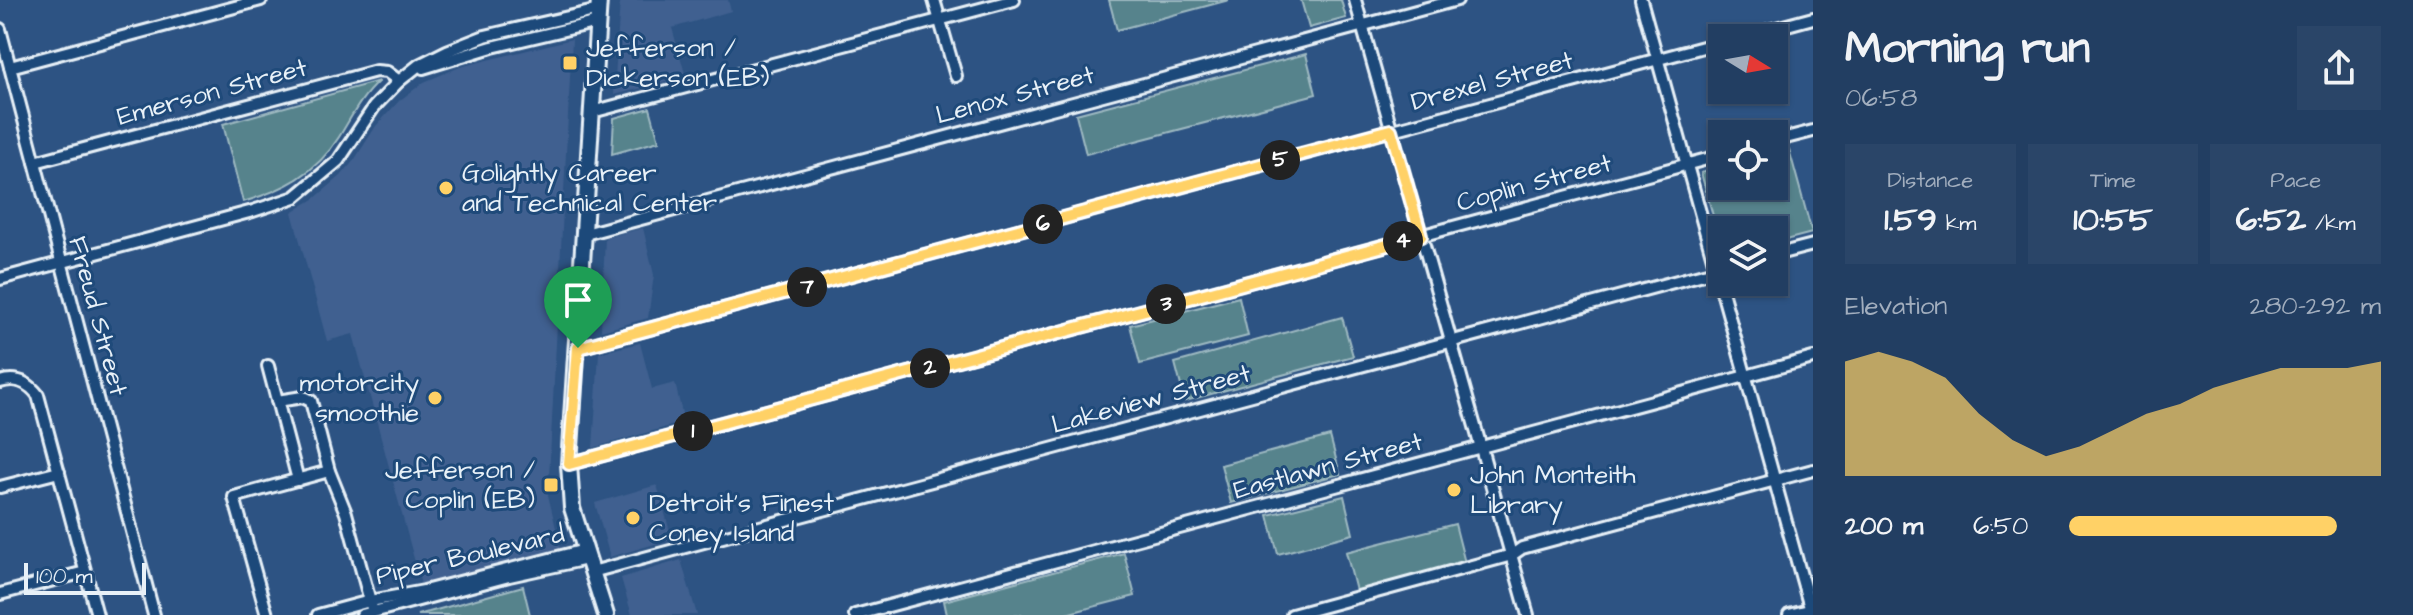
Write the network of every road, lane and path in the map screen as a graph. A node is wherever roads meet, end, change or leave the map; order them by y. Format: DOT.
graph roads {
  1 [pos="261,0"];
  2 [pos="934,0"];
  3 [pos="1014,0"];
  4 [pos="1355,0"];
  5 [pos="1457,0"];
  6 [pos="1641,0"];
  7 [pos="599,11"];
  8 [pos="1813,18"];
  9 [pos="940,19"];
  10 [pos="1362,25"];
  11 [pos="1788,25"];
  12 [pos="0,29"];
  13 [pos="1708,46"];
  14 [pos="1657,60"];
  15 [pos="10,67"];
  16 [pos="956,76"];
  17 [pos="399,81"];
  18 [pos="592,112"];
  19 [pos="1391,130"];
  20 [pos="1813,131"];
  21 [pos="1788,137"];
  22 [pos="1708,159"];
  23 [pos="35,162"];
  24 [pos="1686,165"];
  25 [pos="585,234"];
  26 [pos="1708,235"];
  27 [pos="1421,236"];
  28 [pos="1813,245"];
  29 [pos="1788,251"];
  30 [pos="60,264"];
  31 [pos="1708,273"];
  32 [pos="0,279"];
  33 [pos="1725,296"];
  34 [pos="1451,341"];
  35 [pos="578,348"];
  36 [pos="1813,358"];
  37 [pos="268,366"];
  38 [pos="1745,376"];
  39 [pos="0,382"];
  40 [pos="277,401"];
  41 [pos="1481,447"];
  42 [pos="569,464"];
  43 [pos="1813,470"];
  44 [pos="329,471"];
  45 [pos="59,472"];
  46 [pos="298,480"];
  47 [pos="1774,481"];
  48 [pos="0,487"];
  49 [pos="1512,555"];
  50 [pos="588,560"];
  51 [pos="85,572"];
  52 [pos="0,594"];
  53 [pos="368,609"];
  54 [pos="1812,611"];
  55 [pos="97,615"];
  56 [pos="154,615"];
  57 [pos="267,615"];
  58 [pos="318,615"];
  59 [pos="606,615"];
  60 [pos="855,615"];
  61 [pos="1292,615"];
  62 [pos="1528,615"];
  63 [pos="1789,615"];
  1 -- 15 [label="street"];
  2 -- 9 [label="street"];
  3 -- 9 [label="street"];
  4 -- 10 [label="street"];
  5 -- 10 [label="street, Lenox Street"];
  6 -- 14 [label="street"];
  7 -- 17 [label="street"];
  7 -- 18 [label="main road"];
  8 -- 11 [label="street"];
  9 -- 16 [label="street"];
  9 -- 18 [label="street"];
  10 -- 19 [label="street"];
  10 -- 25 [label="street, Lenox Street"];
  12 -- 15 [label="street, Freud Street"];
  13 -- 14 [label="street, Drexel Street"];
  14 -- 19 [label="street, Drexel Street"];
  14 -- 24 [label="street"];
  15 -- 23 [label="street, Freud Street"];
  17 -- 23 [label="street, Emerson Street"];
  17 -- 30 [label="street"];
  18 -- 25 [label="main road"];
  19 -- 27 [label="street"];
  19 -- 35 [label="street, Drexel Street"];
  20 -- 21 [label="street"];
  22 -- 24 [label="street, Coplin Street"];
  23 -- 30 [label="street, Freud Street"];
  24 -- 26 [label="street"];
  24 -- 27 [label="street, Coplin Street"];
  25 -- 35 [label="main road"];
  27 -- 34 [label="street"];
  27 -- 42 [label="street, Coplin Street"];
  28 -- 29 [label="street"];
  30 -- 32 [label="street"];
  30 -- 56 [label="street, Freud Street"];
  31 -- 34 [label="street, Lakeview Street"];
  33 -- 38 [label="street"];
  34 -- 41 [label="street"];
  34 -- 50 [label="street, Lakeview Street"];
  35 -- 42 [label="main road"];
  36 -- 38 [label="street, Eastlawn Street"];
  37 -- 40 [label="street"];
  38 -- 41 [label="street, Eastlawn Street"];
  38 -- 47 [label="street"];
  39 -- 45 [label="street"];
  40 -- 44 [label="street"];
  40 -- 46 [label="street"];
  41 -- 49 [label="street"];
  41 -- 60 [label="street, Eastlawn Street"];
  42 -- 50 [label="main road"];
  43 -- 47 [label="street"];
  44 -- 46 [label="street"];
  44 -- 53 [label="street"];
  45 -- 48 [label="street"];
  45 -- 51 [label="street"];
  46 -- 57 [label="street"];
  47 -- 49 [label="street"];
  47 -- 54 [label="street"];
  49 -- 61 [label="street"];
  49 -- 62 [label="street"];
  50 -- 53 [label="street, Piper Boulevard"];
  50 -- 59 [label="main road"];
  51 -- 52 [label="street"];
  51 -- 55 [label="street"];
  53 -- 58 [label="street, Piper Boulevard"];
  54 -- 63 [label="street"];
}
